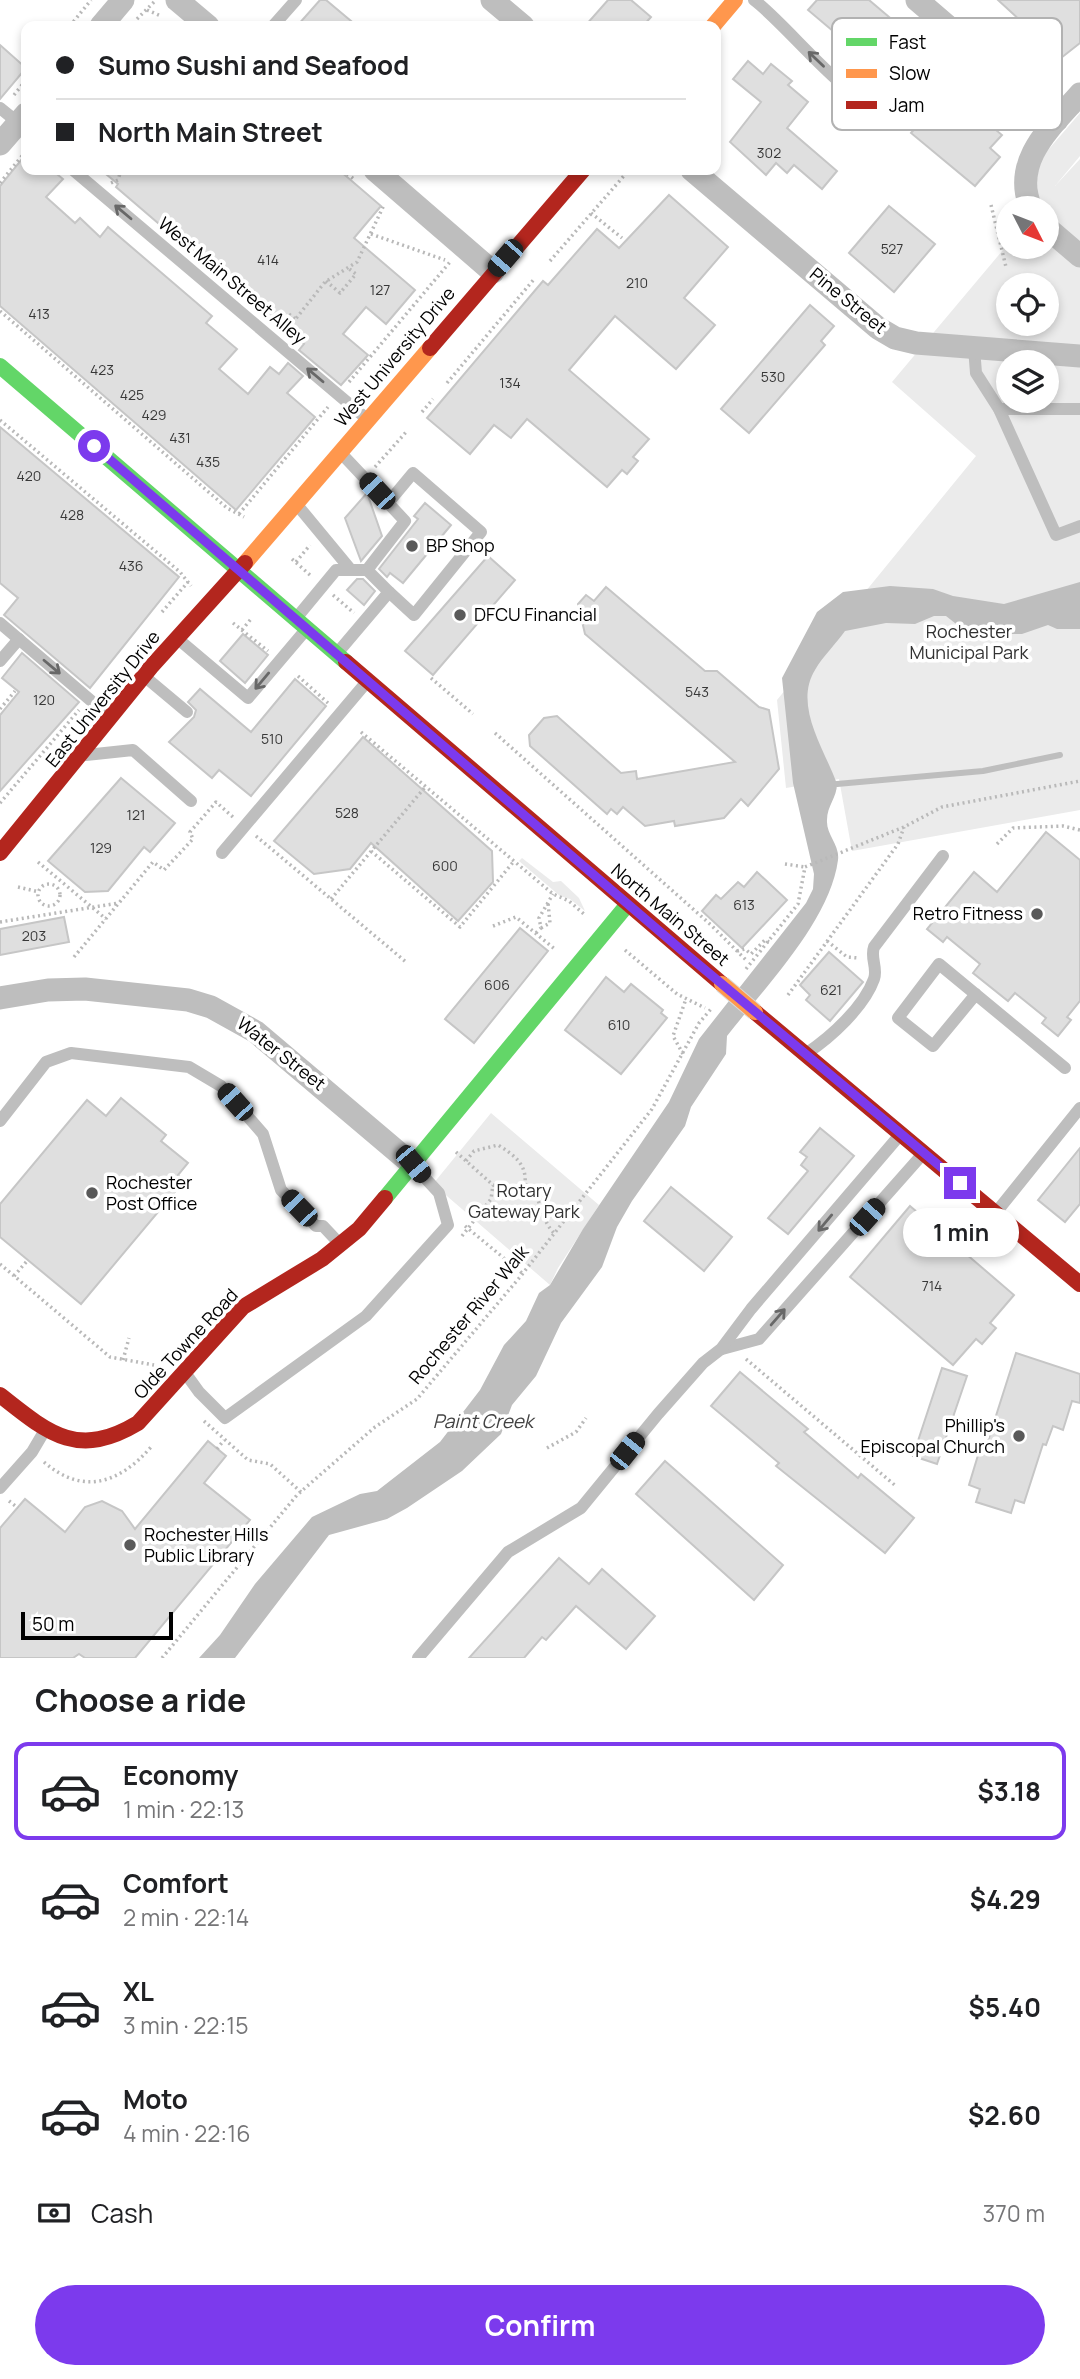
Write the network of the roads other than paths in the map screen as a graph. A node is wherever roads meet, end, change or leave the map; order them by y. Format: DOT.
graph roads {
  1 [pos="123,0"];
  2 [pos="177,0"];
  3 [pos="296,0"];
  4 [pos="492,0"];
  5 [pos="735,0"];
  6 [pos="754,0"];
  7 [pos="917,0"];
  8 [pos="938,18"];
  9 [pos="105,21"];
  10 [pos="202,21"];
  11 [pos="277,21"];
  12 [pos="517,21"];
  13 [pos="717,21"];
  14 [pos="832,73"];
  15 [pos="1080,94"];
  16 [pos="1062,114"];
  17 [pos="16,115"];
  18 [pos="1050,130"];
  19 [pos="0,144"];
  20 [pos="79,175"];
  21 [pos="381,175"];
  22 [pos="579,175"];
  23 [pos="698,175"];
  24 [pos="1028,196"];
  25 [pos="1059,238"];
  26 [pos="1080,256"];
  27 [pos="493,272"];
  28 [pos="974,348"];
  29 [pos="1080,356"];
  30 [pos="0,366"];
  31 [pos="996,405"];
  32 [pos="1059,409"];
  33 [pos="1080,409"];
  34 [pos="1000,413"];
  35 [pos="367,420"];
  36 [pos="340,452"];
  37 [pos="296,503"];
  38 [pos="388,503"];
  39 [pos="1080,526"];
  40 [pos="351,570"];
  41 [pos="367,570"];
  42 [pos="239,571"];
  43 [pos="389,592"];
  44 [pos="0,623"];
  45 [pos="301,624"];
  46 [pos="19,639"];
  47 [pos="177,639"];
  48 [pos="336,654"];
  49 [pos="0,661"];
  50 [pos="144,676"];
  51 [pos="368,682"];
  52 [pos="187,712"];
  53 [pos="112,719"];
  54 [pos="82,755"];
  55 [pos="191,801"];
  56 [pos="1,849"];
  57 [pos="222,853"];
  58 [pos="943,856"];
  59 [pos="628,904"];
  60 [pos="976,994"];
  61 [pos="0,998"];
  62 [pos="807,1053"];
  63 [pos="1065,1068"];
  64 [pos="1080,1108"];
  65 [pos="0,1121"];
  66 [pos="901,1133"];
  67 [pos="925,1153"];
  68 [pos="413,1164"];
  69 [pos="996,1213"];
  70 [pos="341,1245"];
  71 [pos="1080,1284"];
  72 [pos="721,1349"];
  73 [pos="184,1372"];
  74 [pos="0,1395"];
  75 [pos="45,1430"];
  76 [pos="0,1488"];
  77 [pos="418,1658"];
  1 -- 9 [label="street"];
  2 -- 10 [label="street"];
  3 -- 11 [label="lane"];
  4 -- 12 [label="street"];
  5 -- 13 [label="main road"];
  14 -- 6 [label="lane, one-way"];
  7 -- 8 [label="street"];
  15 -- 16 [label="street"];
  17 -- 19 [label="street"];
  18 -- 24 [label="street"];
  35 -- 20 [label="lane, West Main Street Alley, one-way"];
  21 -- 27 [label="street"];
  22 -- 27 [label="main road, West University Drive"];
  23 -- 28 [label="street, Pine Street"];
  25 -- 26 [label="street"];
  27 -- 35 [label="main road, West University Drive"];
  28 -- 29 [label="street, Pine Street"];
  28 -- 31 [label="lane"];
  30 -- 42 [label="main road, North Main Street"];
  32 -- 33 [label="lane"];
  34 -- 39 [label="lane"];
  35 -- 36 [label="main road, West University Drive"];
  36 -- 37 [label="main road, West University Drive"];
  36 -- 38 [label="lane"];
  37 -- 40 [label="lane"];
  37 -- 42 [label="main road, West University Drive"];
  38 -- 41 [label="lane"];
  38 -- 43 [label="lane"];
  40 -- 41 [label="lane"];
  40 -- 45 [label="lane"];
  41 -- 43 [label="lane"];
  42 -- 45 [label="main road, North Main Street"];
  42 -- 47 [label="main road, East University Drive"];
  43 -- 48 [label="lane"];
  44 -- 46 [label="lane"];
  45 -- 47 [label="lane, one-way"];
  45 -- 48 [label="main road, North Main Street"];
  46 -- 49 [label="lane"];
  46 -- 53 [label="lane, one-way"];
  47 -- 50 [label="main road, East University Drive"];
  48 -- 51 [label="main road, North Main Street"];
  50 -- 52 [label="lane"];
  50 -- 53 [label="main road, East University Drive"];
  51 -- 57 [label="lane"];
  51 -- 59 [label="main road, North Main Street"];
  53 -- 54 [label="main road, East University Drive"];
  54 -- 55 [label="lane"];
  54 -- 56 [label="main road, East University Drive"];
  58 -- 62 [label="lane"];
  59 -- 62 [label="main road, North Main Street, bridge"];
  59 -- 68 [label="main road, Olde Towne Road"];
  60 -- 60 [label="lane"];
  60 -- 63 [label="lane"];
  61 -- 68 [label="street, Water Street"];
  62 -- 66 [label="main road, North Main Street"];
  64 -- 69 [label="lane"];
  65 -- 70 [label="lane"];
  66 -- 67 [label="main road, North Main Street"];
  66 -- 72 [label="lane, one-way"];
  67 -- 69 [label="main road, North Main Street"];
  72 -- 67 [label="lane, one-way"];
  68 -- 70 [label="main road, Olde Towne Road"];
  68 -- 73 [label="lane"];
  69 -- 71 [label="main road, North Main Street"];
  70 -- 73 [label="main road, Olde Towne Road"];
  72 -- 77 [label="lane"];
  73 -- 75 [label="main road, Olde Towne Road"];
  74 -- 75 [label="main road, Olde Towne Road"];
  75 -- 76 [label="lane"];
}
